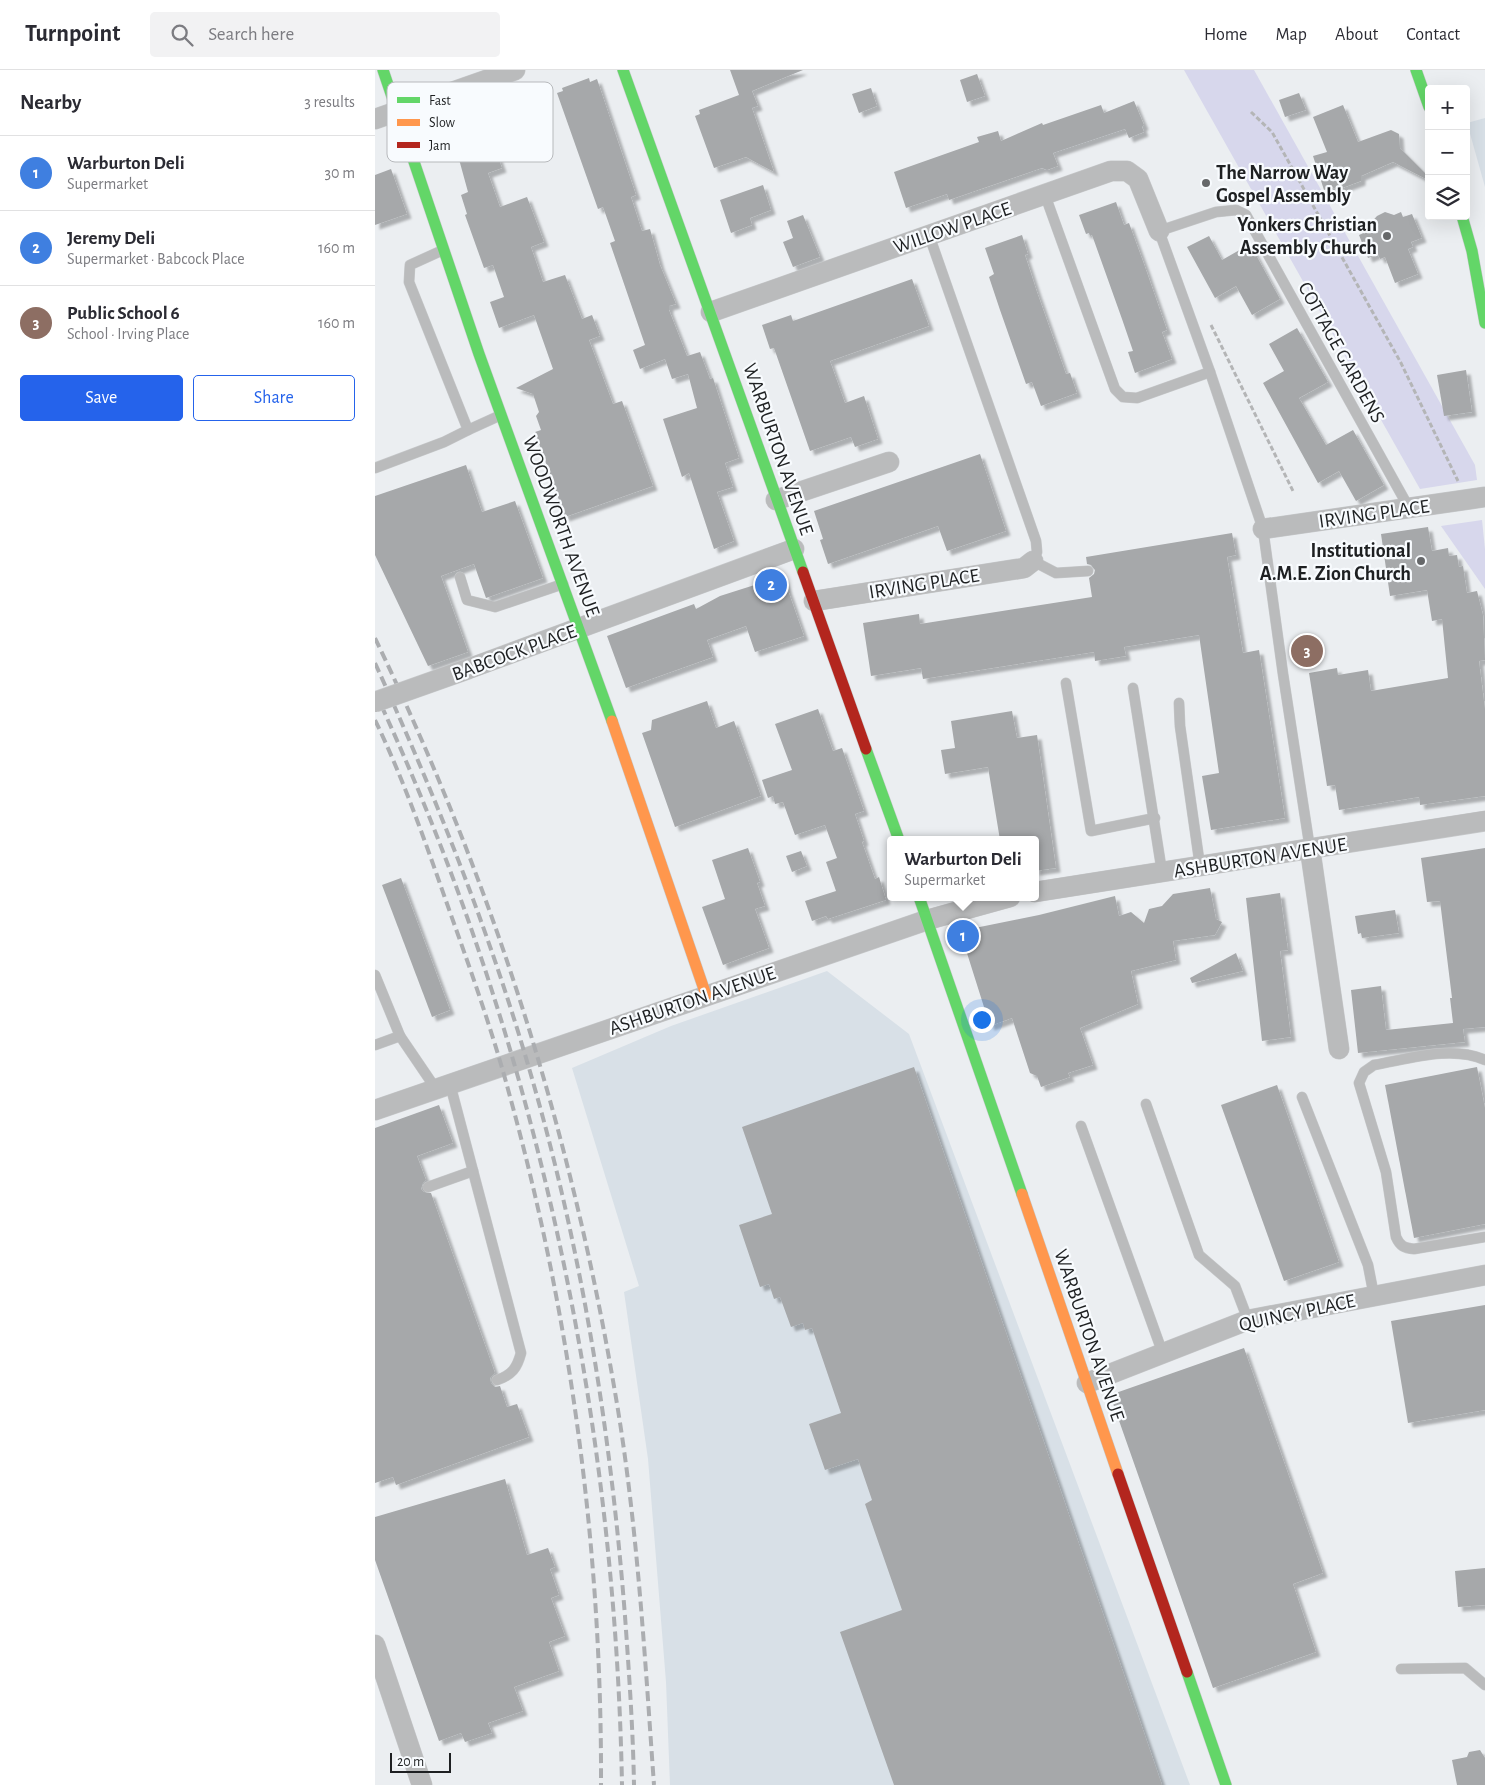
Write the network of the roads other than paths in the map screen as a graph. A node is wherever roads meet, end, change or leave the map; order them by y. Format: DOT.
graph roads {
  1 [pos="383,70"];
  2 [pos="515,70"];
  3 [pos="623,70"];
  4 [pos="1416,70"];
  5 [pos="387,82"];
  6 [pos="480,82"];
  7 [pos="1425,96"];
  8 [pos="387,115"];
  9 [pos="375,119"];
  10 [pos="414,162"];
  11 [pos="1045,194"];
  12 [pos="1463,220"];
  13 [pos="1159,232"];
  14 [pos="929,235"];
  15 [pos="444,249"];
  16 [pos="711,312"];
  17 [pos="1485,323"];
  18 [pos="1210,372"];
  19 [pos="502,415"];
  20 [pos="468,430"];
  21 [pos="889,462"];
  22 [pos="375,468"];
  23 [pos="1476,498"];
  24 [pos="776,500"];
  25 [pos="1409,508"];
  26 [pos="1263,529"];
  27 [pos="794,549"];
  28 [pos="1033,561"];
  29 [pos="1088,571"];
  30 [pos="460,577"];
  31 [pos="563,584"];
  32 [pos="814,601"];
  33 [pos="580,628"];
  34 [pos="1066,683"];
  35 [pos="1133,688"];
  36 [pos="375,702"];
  37 [pos="1179,703"];
  38 [pos="1155,818"];
  39 [pos="1485,821"];
  40 [pos="898,836"];
  41 [pos="1310,849"];
  42 [pos="1200,866"];
  43 [pos="1163,872"];
  44 [pos="1039,891"];
  45 [pos="920,901"];
  46 [pos="996,901"];
  47 [pos="927,920"];
  48 [pos="375,975"];
  49 [pos="706,995"];
  50 [pos="400,1036"];
  51 [pos="375,1045"];
  52 [pos="1339,1049"];
  53 [pos="1485,1060"];
  54 [pos="443,1086"];
  55 [pos="1303,1097"];
  56 [pos="1146,1104"];
  57 [pos="375,1110"];
  58 [pos="1081,1126"];
  59 [pos="473,1171"];
  60 [pos="428,1186"];
  61 [pos="1485,1237"];
  62 [pos="1485,1275"];
  63 [pos="1374,1296"];
  64 [pos="1248,1320"];
  65 [pos="1163,1354"];
  66 [pos="497,1380"];
  67 [pos="1087,1383"];
  68 [pos="375,1645"];
  69 [pos="1401,1669"];
  70 [pos="1485,1685"];
  71 [pos="422,1785"];
  72 [pos="1226,1785"];
  1 -- 5 [label="street, WOODWORTH AVENUE"];
  2 -- 6 [label="street"];
  3 -- 16 [label="street, WARBURTON AVENUE"];
  4 -- 7 [label="street"];
  8 -- 9 [label="street"];
  10 -- 15 [label="street, WOODWORTH AVENUE"];
  11 -- 13 [label="street, WILLOW PLACE"];
  11 -- 14 [label="street, WILLOW PLACE"];
  11 -- 18 [label="lane"];
  12 -- 17 [label="street"];
  13 -- 18 [label="lane"];
  13 -- 25 [label="lane, COTTAGE GARDENS"];
  14 -- 16 [label="street, WILLOW PLACE"];
  14 -- 28 [label="lane"];
  15 -- 19 [label="street, WOODWORTH AVENUE"];
  15 -- 20 [label="lane"];
  16 -- 24 [label="street, WARBURTON AVENUE"];
  18 -- 26 [label="lane"];
  19 -- 20 [label="lane"];
  19 -- 31 [label="street, WOODWORTH AVENUE"];
  20 -- 22 [label="lane"];
  21 -- 24 [label="street"];
  23 -- 25 [label="street, IRVING PLACE"];
  24 -- 27 [label="street, WARBURTON AVENUE"];
  25 -- 26 [label="street, IRVING PLACE"];
  26 -- 41 [label="lane"];
  27 -- 32 [label="street, WARBURTON AVENUE"];
  27 -- 33 [label="street, BABCOCK PLACE"];
  28 -- 29 [label="lane"];
  28 -- 32 [label="street, IRVING PLACE"];
  30 -- 31 [label="lane"];
  31 -- 33 [label="street, WOODWORTH AVENUE"];
  32 -- 40 [label="street, WARBURTON AVENUE"];
  33 -- 36 [label="street, BABCOCK PLACE, bridge"];
  33 -- 49 [label="street, WOODWORTH AVENUE"];
  34 -- 38 [label="lane"];
  35 -- 38 [label="lane"];
  37 -- 42 [label="lane"];
  38 -- 43 [label="lane"];
  39 -- 41 [label="street, ASHBURTON AVENUE"];
  41 -- 42 [label="street, ASHBURTON AVENUE"];
  41 -- 52 [label="street"];
  42 -- 43 [label="street, ASHBURTON AVENUE"];
  43 -- 44 [label="street, ASHBURTON AVENUE"];
  45 -- 47 [label="street, WARBURTON AVENUE"];
  46 -- 47 [label="street, ASHBURTON AVENUE"];
  47 -- 49 [label="street, ASHBURTON AVENUE"];
  47 -- 67 [label="street, WARBURTON AVENUE"];
  48 -- 50 [label="lane"];
  49 -- 54 [label="street, ASHBURTON AVENUE"];
  50 -- 51 [label="lane"];
  50 -- 54 [label="lane"];
  53 -- 61 [label="lane"];
  54 -- 57 [label="street, ASHBURTON AVENUE"];
  54 -- 59 [label="lane"];
  55 -- 63 [label="lane"];
  56 -- 64 [label="lane"];
  58 -- 65 [label="lane"];
  59 -- 60 [label="lane"];
  59 -- 66 [label="lane"];
  62 -- 63 [label="street, QUINCY PLACE"];
  63 -- 64 [label="street, QUINCY PLACE"];
  64 -- 65 [label="street, QUINCY PLACE"];
  65 -- 67 [label="street, QUINCY PLACE"];
  67 -- 72 [label="street, WARBURTON AVENUE"];
  68 -- 71 [label="street"];
  69 -- 70 [label="lane"];
}
